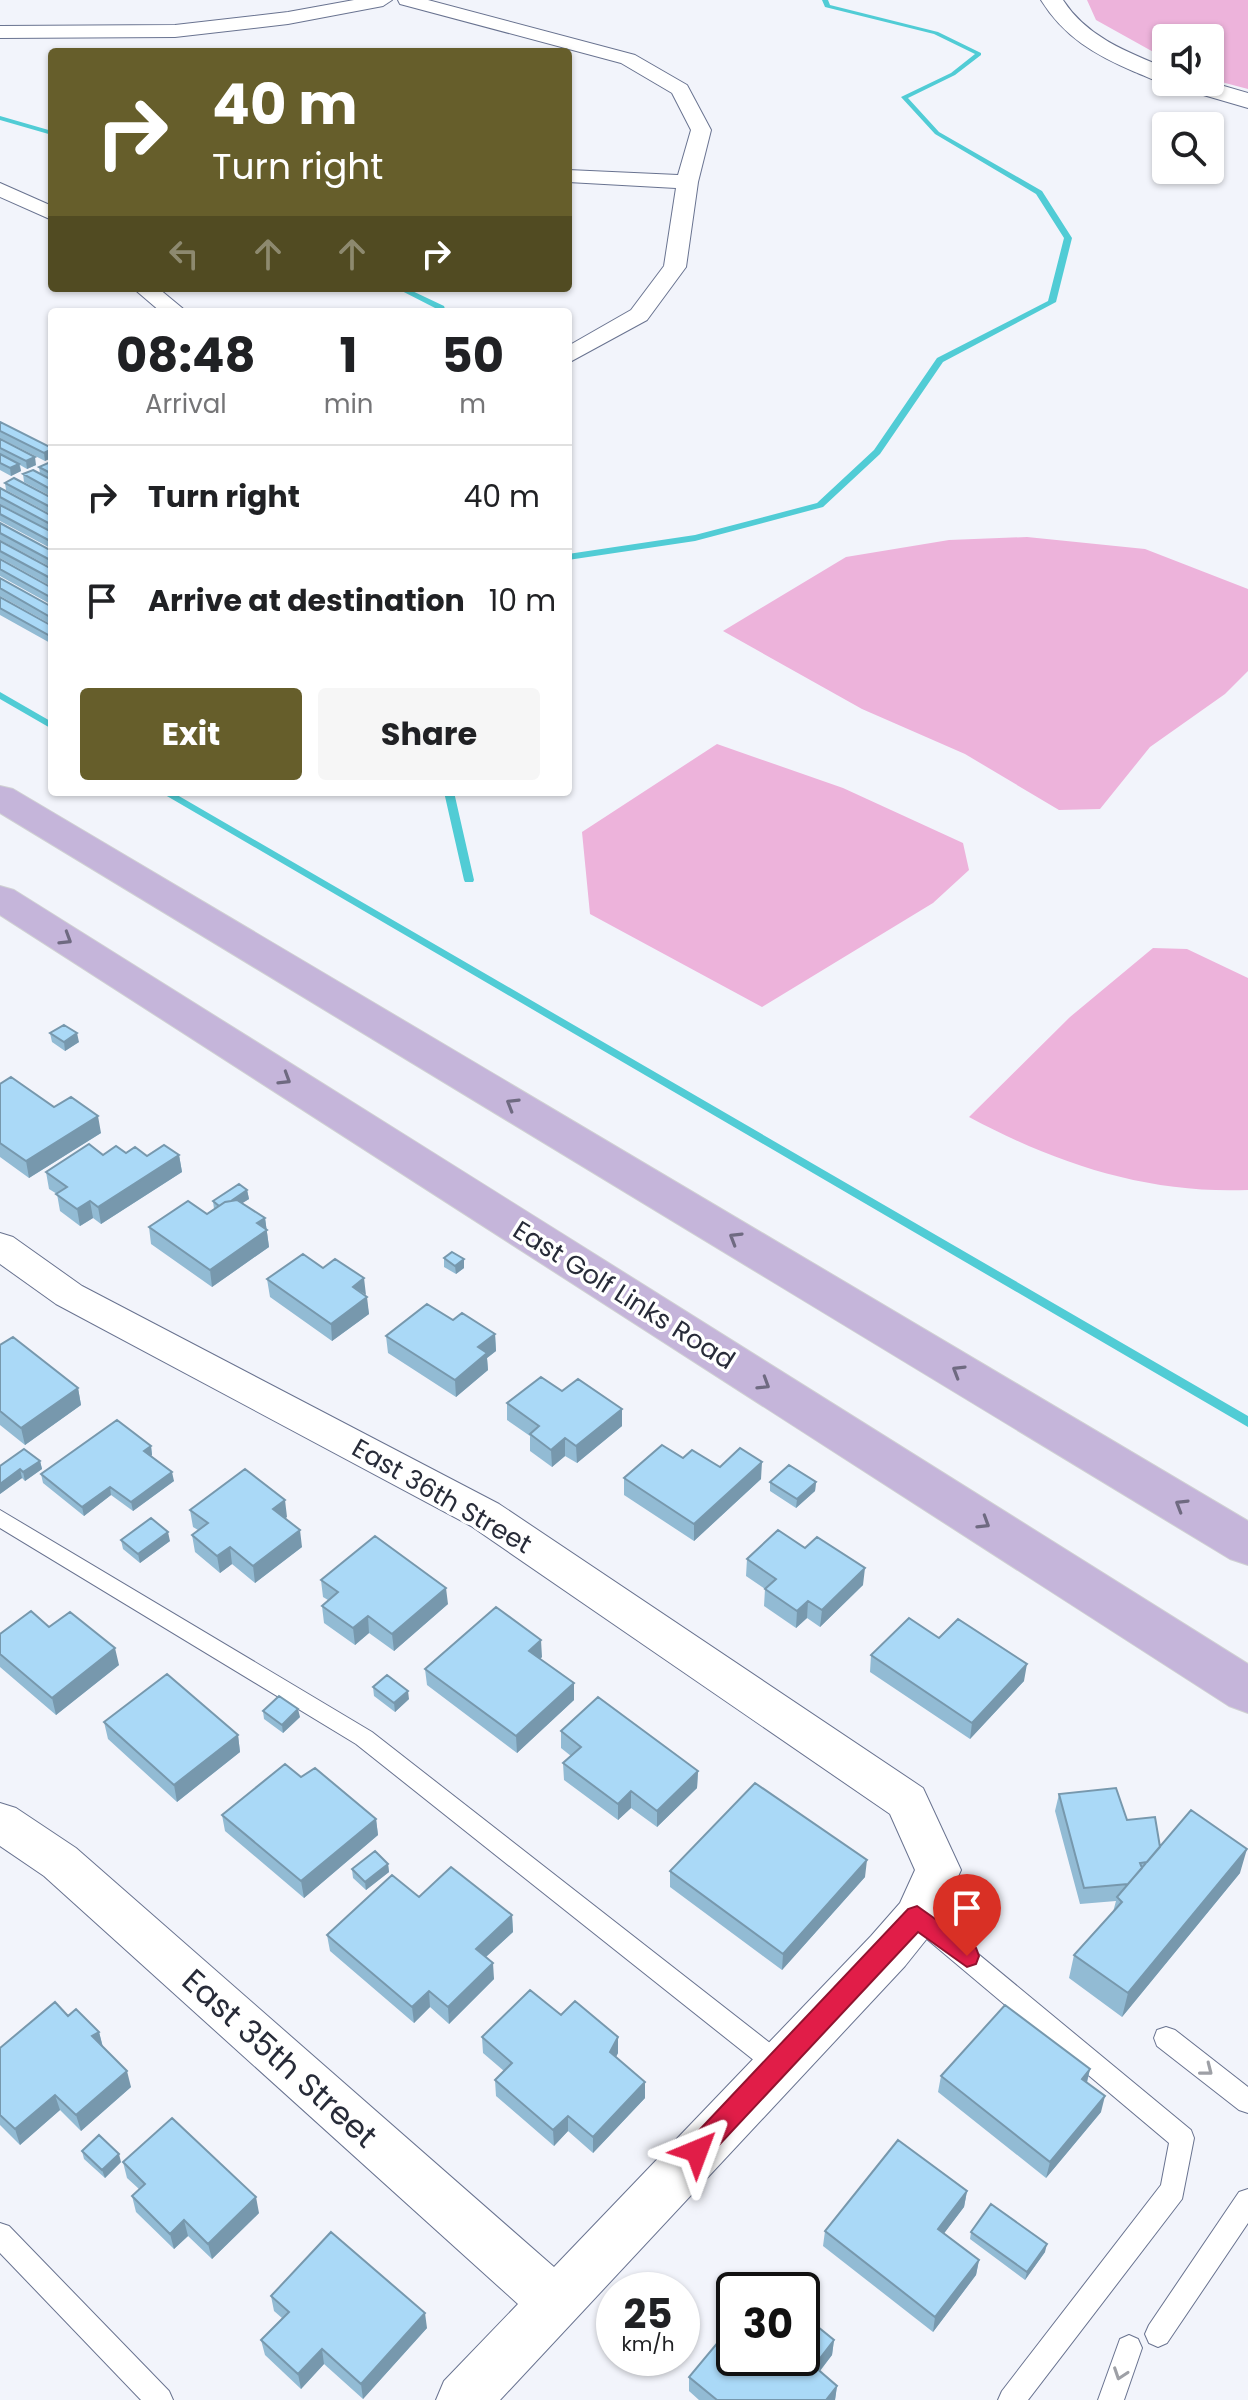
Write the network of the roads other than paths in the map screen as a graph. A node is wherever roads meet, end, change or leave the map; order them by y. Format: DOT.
graph roads {
  1 [pos="272,0"];
  2 [pos="383,0"];
  3 [pos="407,0"];
  4 [pos="1052,0"];
  5 [pos="288,18"];
  6 [pos="0,32"];
  7 [pos="1152,70"];
  8 [pos="1224,94"];
  9 [pos="1248,101"];
  10 [pos="572,176"];
  11 [pos="687,182"];
  12 [pos="0,189"];
  13 [pos="48,212"];
  14 [pos="149,292"];
  15 [pos="170,308"];
  16 [pos="572,354"];
  17 [pos="0,797"];
  18 [pos="0,898"];
  19 [pos="0,1246"];
  20 [pos="0,1518"];
  21 [pos="1248,1545"];
  22 [pos="1248,1691"];
  23 [pos="0,1822"];
  24 [pos="917,1917"];
  25 [pos="1166,2038"];
  26 [pos="779,2065"];
  27 [pos="1248,2102"];
  28 [pos="1248,2201"];
  29 [pos="0,2235"];
  30 [pos="554,2301"];
  31 [pos="1158,2334"];
  32 [pos="1129,2348"];
  33 [pos="160,2400"];
  34 [pos="463,2400"];
  35 [pos="1011,2400"];
  36 [pos="1111,2400"];
  1 -- 5 [label="street"];
  2 -- 5 [label="street"];
  3 -- 11 [label="street"];
  4 -- 7 [label="street"];
  5 -- 6 [label="street"];
  8 -- 9 [label="street"];
  10 -- 11 [label="street"];
  11 -- 16 [label="street"];
  12 -- 13 [label="street"];
  14 -- 15 [label="street"];
  21 -- 17 [label="main road, one-way"];
  18 -- 22 [label="main road, East Golf Links Road, one-way"];
  19 -- 24 [label="street, East 36th Street"];
  20 -- 26 [label="lane"];
  23 -- 30 [label="street, East 35th Street"];
  24 -- 26 [label="street"];
  24 -- 35 [label="lane"];
  25 -- 27 [label="lane, one-way"];
  26 -- 30 [label="street"];
  28 -- 31 [label="lane"];
  29 -- 33 [label="lane"];
  30 -- 34 [label="street"];
  32 -- 36 [label="lane, one-way"];
}
